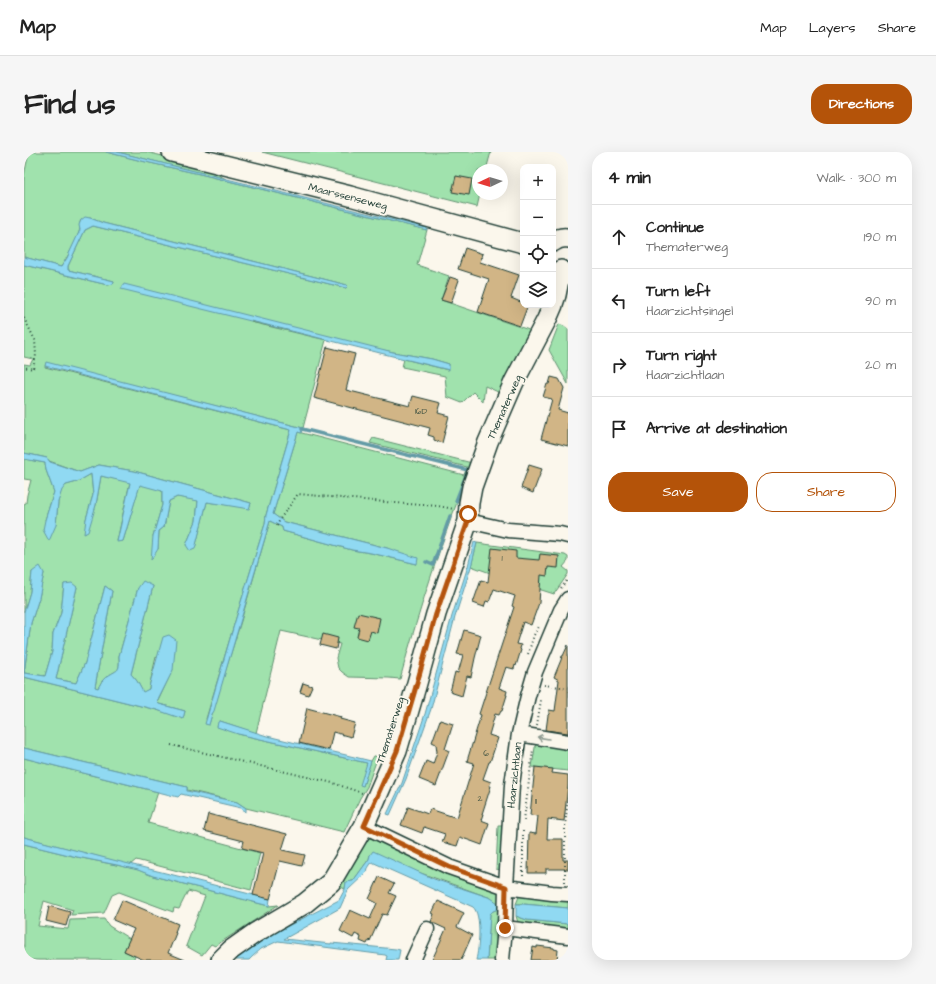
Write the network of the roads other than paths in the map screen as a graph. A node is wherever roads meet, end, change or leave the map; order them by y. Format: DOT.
graph roads {
  1 [pos="172,152"];
  2 [pos="568,238"];
  3 [pos="556,240"];
  4 [pos="520,242"];
  5 [pos="561,269"];
  6 [pos="556,294"];
  7 [pos="551,308"];
  8 [pos="468,517"];
  9 [pos="568,536"];
  10 [pos="568,599"];
  11 [pos="519,734"];
  12 [pos="568,742"];
  13 [pos="364,826"];
  14 [pos="506,887"];
  15 [pos="566,894"];
  16 [pos="505,928"];
  17 [pos="427,929"];
  18 [pos="568,936"];
  19 [pos="221,960"];
  20 [pos="414,960"];
  21 [pos="502,960"];
  1 -- 4 [label="street, Maarssenseweg"];
  2 -- 3 [label="street"];
  5 -- 6 [label="street, Thematerweg"];
  7 -- 8 [label="street, Thematerweg"];
  8 -- 9 [label="street"];
  8 -- 13 [label="street, Thematerweg"];
  10 -- 11 [label="street, Haarzichtlaan"];
  12 -- 11 [label="street, one-way"];
  11 -- 14 [label="street, Haarzichtlaan"];
  13 -- 14 [label="street"];
  13 -- 19 [label="street, Thematerweg"];
  14 -- 15 [label="street"];
  14 -- 16 [label="street, Haarzichtlaan"];
  16 -- 18 [label="street"];
  16 -- 21 [label="street, Haarzichtlaan"];
  17 -- 20 [label="street"];
}
